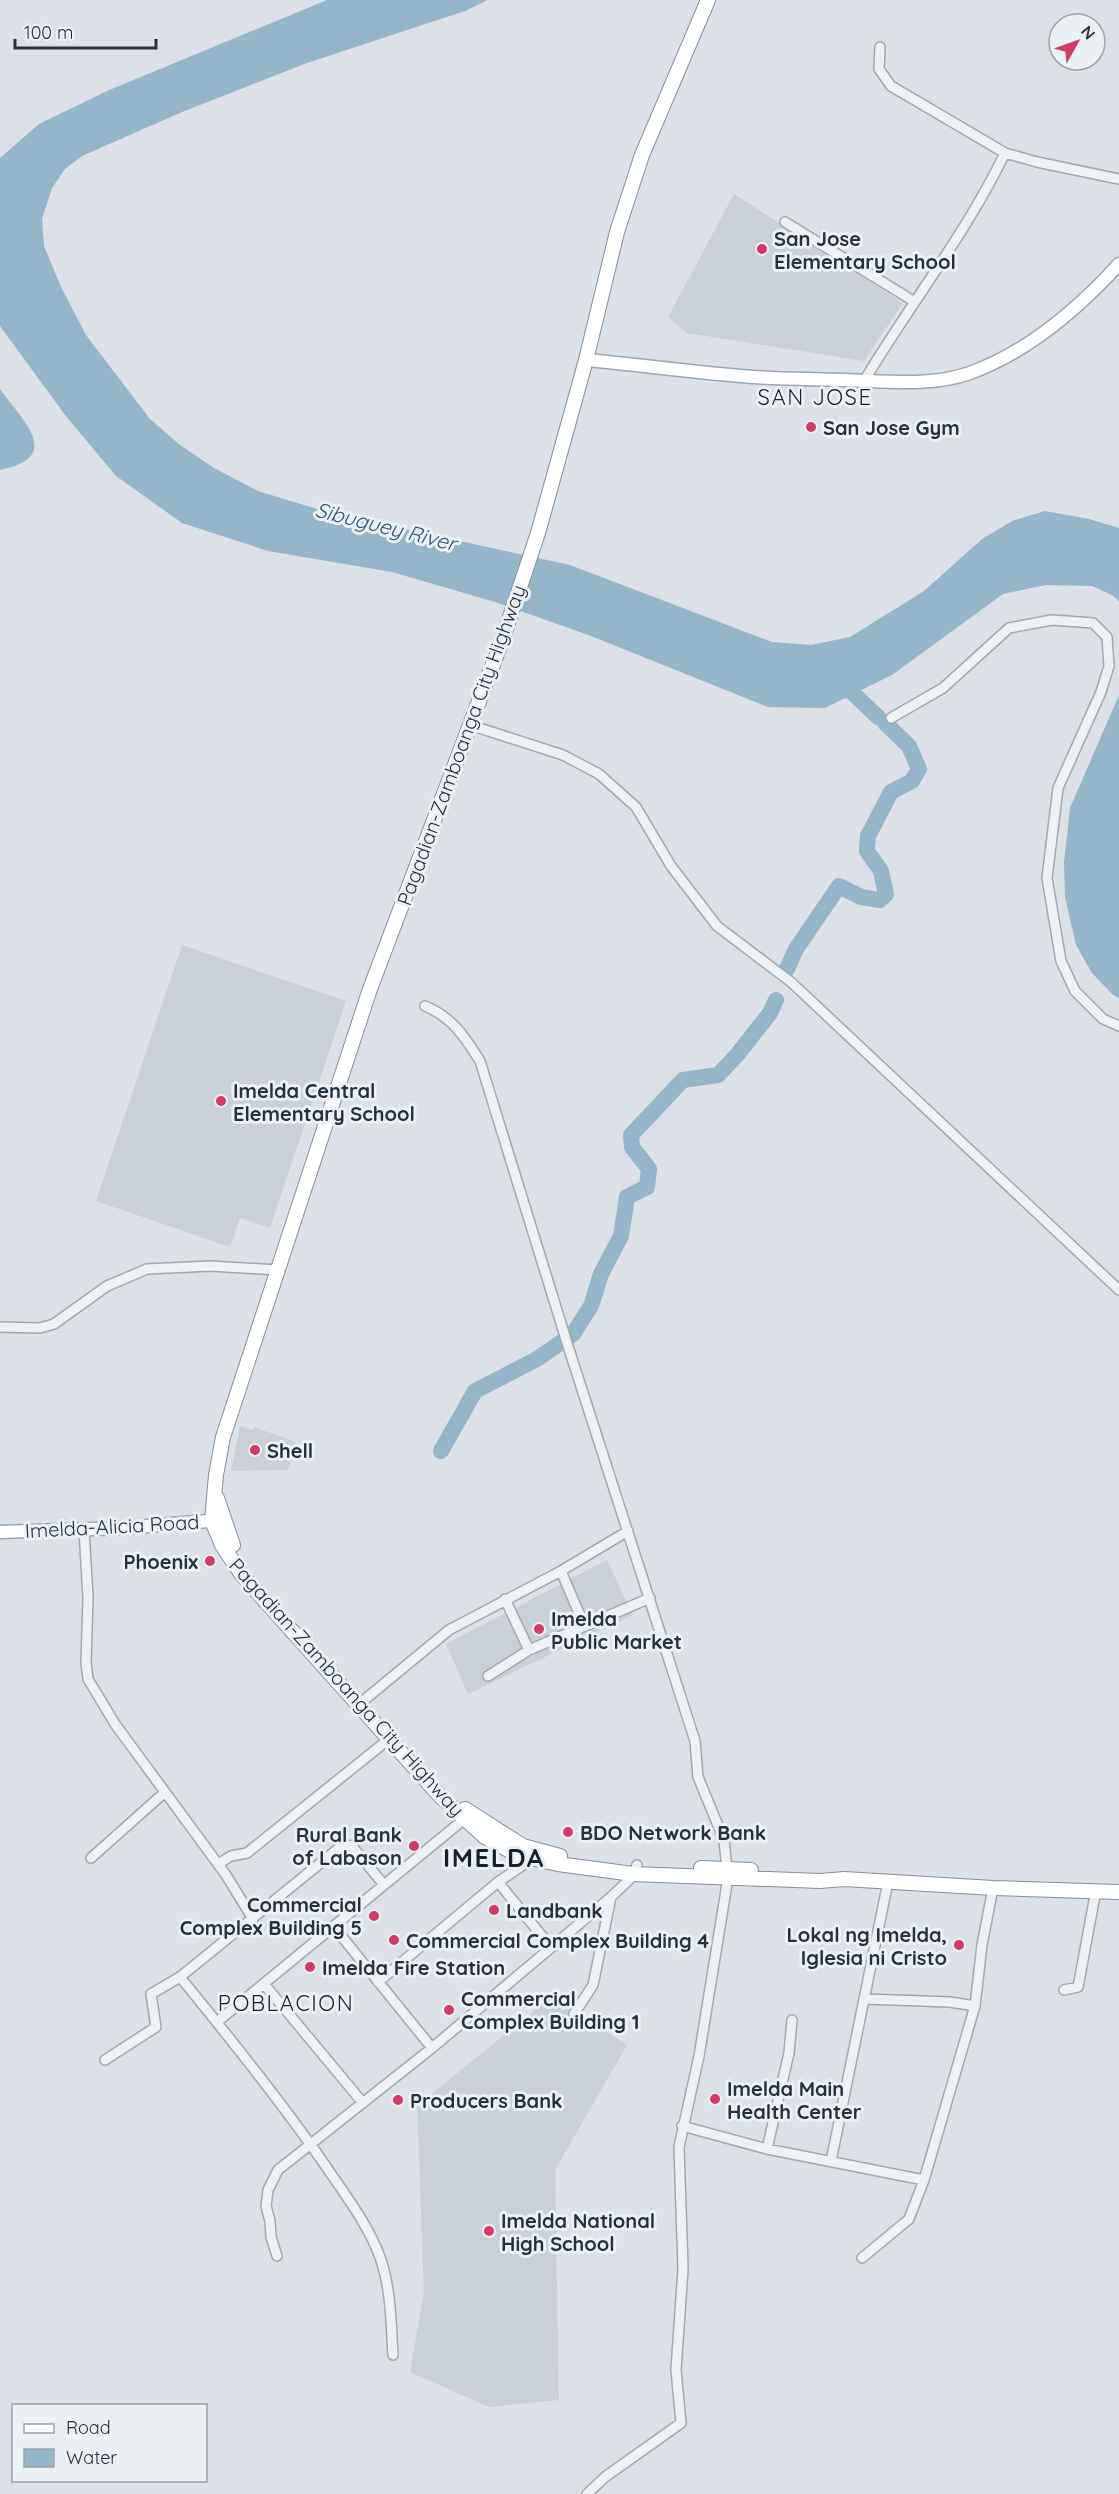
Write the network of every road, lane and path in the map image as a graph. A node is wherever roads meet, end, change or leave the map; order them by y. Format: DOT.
graph roads {
  1 [pos="708,0"];
  2 [pos="880,47"];
  3 [pos="1005,153"];
  4 [pos="1119,179"];
  5 [pos="785,222"];
  6 [pos="1119,264"];
  7 [pos="915,302"];
  8 [pos="586,360"];
  9 [pos="864,381"];
  10 [pos="891,718"];
  11 [pos="470,725"];
  12 [pos="425,1006"];
  13 [pos="1119,1026"];
  14 [pos="278,1270"];
  15 [pos="1119,1290"];
  16 [pos="0,1327"];
  17 [pos="218,1520"];
  18 [pos="84,1529"];
  19 [pos="628,1530"];
  20 [pos="0,1532"];
  21 [pos="561,1571"];
  22 [pos="650,1598"];
  23 [pos="505,1599"];
  24 [pos="584,1625"];
  25 [pos="529,1650"];
  26 [pos="488,1676"];
  27 [pos="363,1701"];
  28 [pos="389,1739"];
  29 [pos="164,1793"];
  30 [pos="468,1816"];
  31 [pos="91,1858"];
  32 [pos="532,1860"];
  33 [pos="218,1864"];
  34 [pos="635,1869"];
  35 [pos="727,1874"];
  36 [pos="498,1882"];
  37 [pos="888,1882"];
  38 [pos="384,1885"];
  39 [pos="993,1888"];
  40 [pos="1096,1890"];
  41 [pos="1119,1892"];
  42 [pos="611,1897"];
  43 [pos="253,1919"];
  44 [pos="334,1927"];
  45 [pos="551,1947"];
  46 [pos="180,1977"];
  47 [pos="378,1982"];
  48 [pos="264,1984"];
  49 [pos="1064,1990"];
  50 [pos="865,1999"];
  51 [pos="975,2006"];
  52 [pos="574,2014"];
  53 [pos="792,2020"];
  54 [pos="217,2022"];
  55 [pos="432,2048"];
  56 [pos="105,2060"];
  57 [pos="363,2103"];
  58 [pos="682,2126"];
  59 [pos="310,2144"];
  60 [pos="767,2149"];
  61 [pos="831,2161"];
  62 [pos="924,2180"];
  63 [pos="277,2256"];
  64 [pos="862,2258"];
  65 [pos="393,2355"];
  66 [pos="587,2494"];
  1 -- 8 [label="highway, Pagadian-Zamboanga City Highway"];
  2 -- 3 [label="street"];
  3 -- 4 [label="street"];
  3 -- 7 [label="street"];
  5 -- 7 [label="street"];
  6 -- 9 [label="main road"];
  7 -- 9 [label="street"];
  8 -- 9 [label="main road"];
  8 -- 11 [label="highway, Pagadian-Zamboanga City Highway"];
  10 -- 13 [label="street"];
  11 -- 14 [label="highway, Pagadian-Zamboanga City Highway"];
  11 -- 15 [label="street"];
  12 -- 19 [label="street"];
  14 -- 16 [label="street"];
  14 -- 17 [label="highway, Pagadian-Zamboanga City Highway"];
  17 -- 18 [label="main road, Imelda-Alicia Road"];
  17 -- 27 [label="highway, Pagadian-Zamboanga City Highway"];
  17 -- 28 [label="highway, Pagadian-Zamboanga City Highway"];
  18 -- 20 [label="main road, Imelda-Alicia Road"];
  18 -- 29 [label="street"];
  19 -- 21 [label="street"];
  19 -- 22 [label="street"];
  21 -- 23 [label="street"];
  21 -- 24 [label="street"];
  22 -- 24 [label="street"];
  22 -- 35 [label="street"];
  23 -- 25 [label="street"];
  23 -- 27 [label="street"];
  24 -- 25 [label="street"];
  25 -- 26 [label="street"];
  27 -- 30 [label="highway, Pagadian-Zamboanga City Highway"];
  28 -- 30 [label="highway, Pagadian-Zamboanga City Highway"];
  28 -- 33 [label="street"];
  29 -- 31 [label="street"];
  29 -- 33 [label="street"];
  30 -- 32 [label="highway, Pagadian-Zamboanga City Highway"];
  30 -- 34 [label="highway, Pagadian-Zamboanga City Highway"];
  30 -- 38 [label="street"];
  32 -- 34 [label="highway, Pagadian-Zamboanga City Highway"];
  32 -- 36 [label="street"];
  33 -- 43 [label="street"];
  34 -- 35 [label="highway, Pagadian-Zamboanga City Highway"];
  34 -- 42 [label="street"];
  35 -- 37 [label="highway, Pagadian-Zamboanga City Highway"];
  35 -- 58 [label="street"];
  36 -- 45 [label="street"];
  36 -- 47 [label="street"];
  37 -- 39 [label="highway, Pagadian-Zamboanga City Highway"];
  37 -- 50 [label="street"];
  38 -- 43 [label="street"];
  38 -- 44 [label="street"];
  39 -- 40 [label="highway, Pagadian-Zamboanga City Highway"];
  39 -- 51 [label="street"];
  40 -- 41 [label="highway, Pagadian-Zamboanga City Highway"];
  40 -- 49 [label="street"];
  42 -- 45 [label="street"];
  42 -- 52 [label="street"];
  43 -- 46 [label="street"];
  44 -- 47 [label="street"];
  44 -- 48 [label="street"];
  45 -- 55 [label="street"];
  46 -- 54 [label="street"];
  46 -- 56 [label="street"];
  47 -- 55 [label="street"];
  48 -- 54 [label="street"];
  48 -- 57 [label="street"];
  50 -- 51 [label="street"];
  50 -- 61 [label="street"];
  51 -- 62 [label="street"];
  53 -- 60 [label="street"];
  54 -- 59 [label="street"];
  55 -- 57 [label="street"];
  57 -- 59 [label="street"];
  58 -- 60 [label="street"];
  58 -- 66 [label="street"];
  59 -- 63 [label="street"];
  59 -- 65 [label="street"];
  60 -- 61 [label="street"];
  61 -- 62 [label="street"];
  62 -- 64 [label="street"];
}
